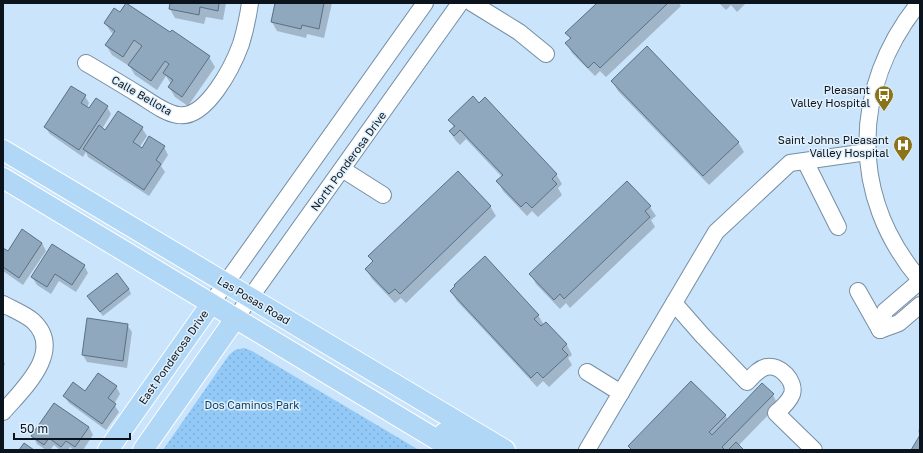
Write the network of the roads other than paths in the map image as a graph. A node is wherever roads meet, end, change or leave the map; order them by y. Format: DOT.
graph roads {
  1 [pos="250,3"];
  2 [pos="424,3"];
  3 [pos="460,3"];
  4 [pos="472,3"];
  5 [pos="919,3"];
  6 [pos="546,54"];
  7 [pos="86,63"];
  8 [pos="3,150"];
  9 [pos="867,152"];
  10 [pos="805,161"];
  11 [pos="342,168"];
  12 [pos="3,178"];
  13 [pos="383,195"];
  14 [pos="838,227"];
  15 [pos="920,281"];
  16 [pos="225,284"];
  17 [pos="858,291"];
  18 [pos="250,298"];
  19 [pos="674,303"];
  20 [pos="3,304"];
  21 [pos="211,304"];
  22 [pos="920,305"];
  23 [pos="235,319"];
  24 [pos="880,330"];
  25 [pos="587,372"];
  26 [pos="621,393"];
  27 [pos="3,412"];
  28 [pos="420,430"];
  29 [pos="108,450"];
  30 [pos="143,450"];
  31 [pos="454,450"];
  32 [pos="475,450"];
  33 [pos="504,450"];
  34 [pos="587,450"];
  35 [pos="814,450"];
  1 -- 7 [label="street, Calle Bellota"];
  2 -- 16 [label="street"];
  3 -- 11 [label="street, North Ponderosa Drive"];
  4 -- 6 [label="street"];
  5 -- 9 [label="street"];
  8 -- 16 [label="main road, Las Posas Road"];
  9 -- 10 [label="street"];
  9 -- 15 [label="street"];
  10 -- 14 [label="street"];
  10 -- 19 [label="street"];
  11 -- 13 [label="street"];
  11 -- 18 [label="street, North Ponderosa Drive"];
  12 -- 21 [label="main road"];
  15 -- 24 [label="street"];
  16 -- 18 [label="main road, Las Posas Road"];
  16 -- 21 [label="street"];
  17 -- 24 [label="street"];
  18 -- 23 [label="street, North Ponderosa Drive"];
  18 -- 33 [label="main road, Las Posas Road"];
  19 -- 26 [label="street"];
  19 -- 35 [label="street"];
  20 -- 27 [label="street"];
  21 -- 23 [label="main road"];
  21 -- 29 [label="main road, East Ponderosa Drive"];
  22 -- 24 [label="street"];
  23 -- 28 [label="main road"];
  23 -- 30 [label="main road"];
  25 -- 26 [label="street"];
  26 -- 34 [label="street"];
  28 -- 31 [label="main road"];
  28 -- 32 [label="main road"];
}
